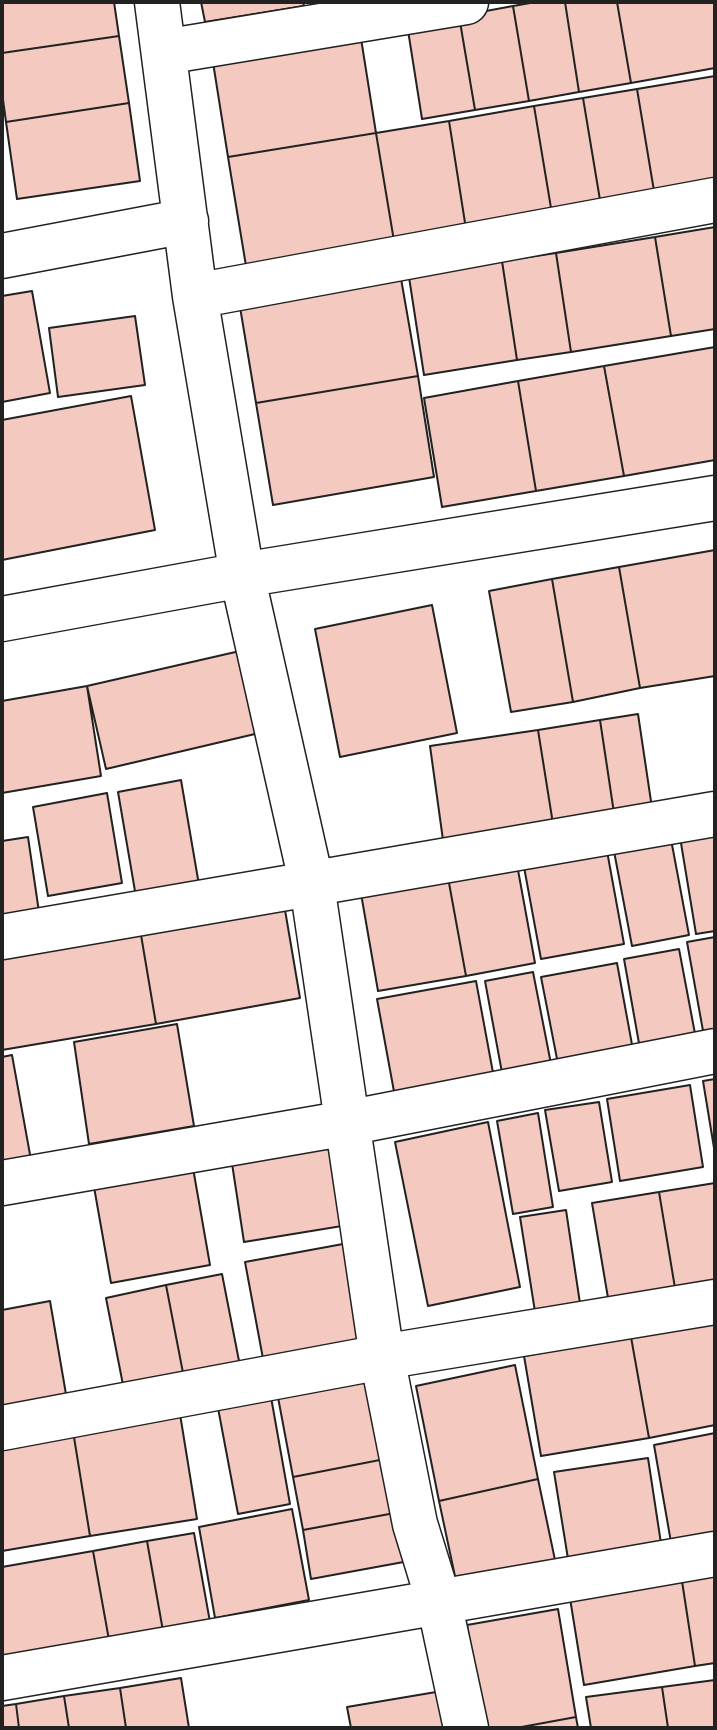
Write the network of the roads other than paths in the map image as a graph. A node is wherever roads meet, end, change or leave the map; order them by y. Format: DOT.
graph roads {
  1 [pos="157,2"];
  2 [pos="466,2"];
  3 [pos="164,52"];
  4 [pos="715,200"];
  5 [pos="186,221"];
  6 [pos="2,256"];
  7 [pos="195,296"];
  8 [pos="715,498"];
  9 [pos="242,575"];
  10 [pos="2,619"];
  11 [pos="715,814"];
  12 [pos="312,885"];
  13 [pos="2,937"];
  14 [pos="715,1051"];
  15 [pos="347,1123"];
  16 [pos="2,1183"];
  17 [pos="715,1302"];
  18 [pos="382,1357"];
  19 [pos="2,1428"];
  20 [pos="715,1554"];
  21 [pos="439,1602"];
  22 [pos="2,1678"];
  23 [pos="466,1728"];
  1 -- 3 [label="street"];
  2 -- 3 [label="street"];
  3 -- 5 [label="street"];
  4 -- 7 [label="street"];
  5 -- 6 [label="street"];
  5 -- 7 [label="street"];
  7 -- 9 [label="street"];
  8 -- 9 [label="street"];
  9 -- 10 [label="street"];
  9 -- 12 [label="street"];
  11 -- 12 [label="street"];
  12 -- 13 [label="street"];
  12 -- 15 [label="street"];
  14 -- 15 [label="street"];
  15 -- 16 [label="street"];
  15 -- 18 [label="street"];
  17 -- 18 [label="street"];
  18 -- 19 [label="street"];
  18 -- 21 [label="street"];
  20 -- 21 [label="street"];
  21 -- 22 [label="street"];
  21 -- 23 [label="street"];
}
